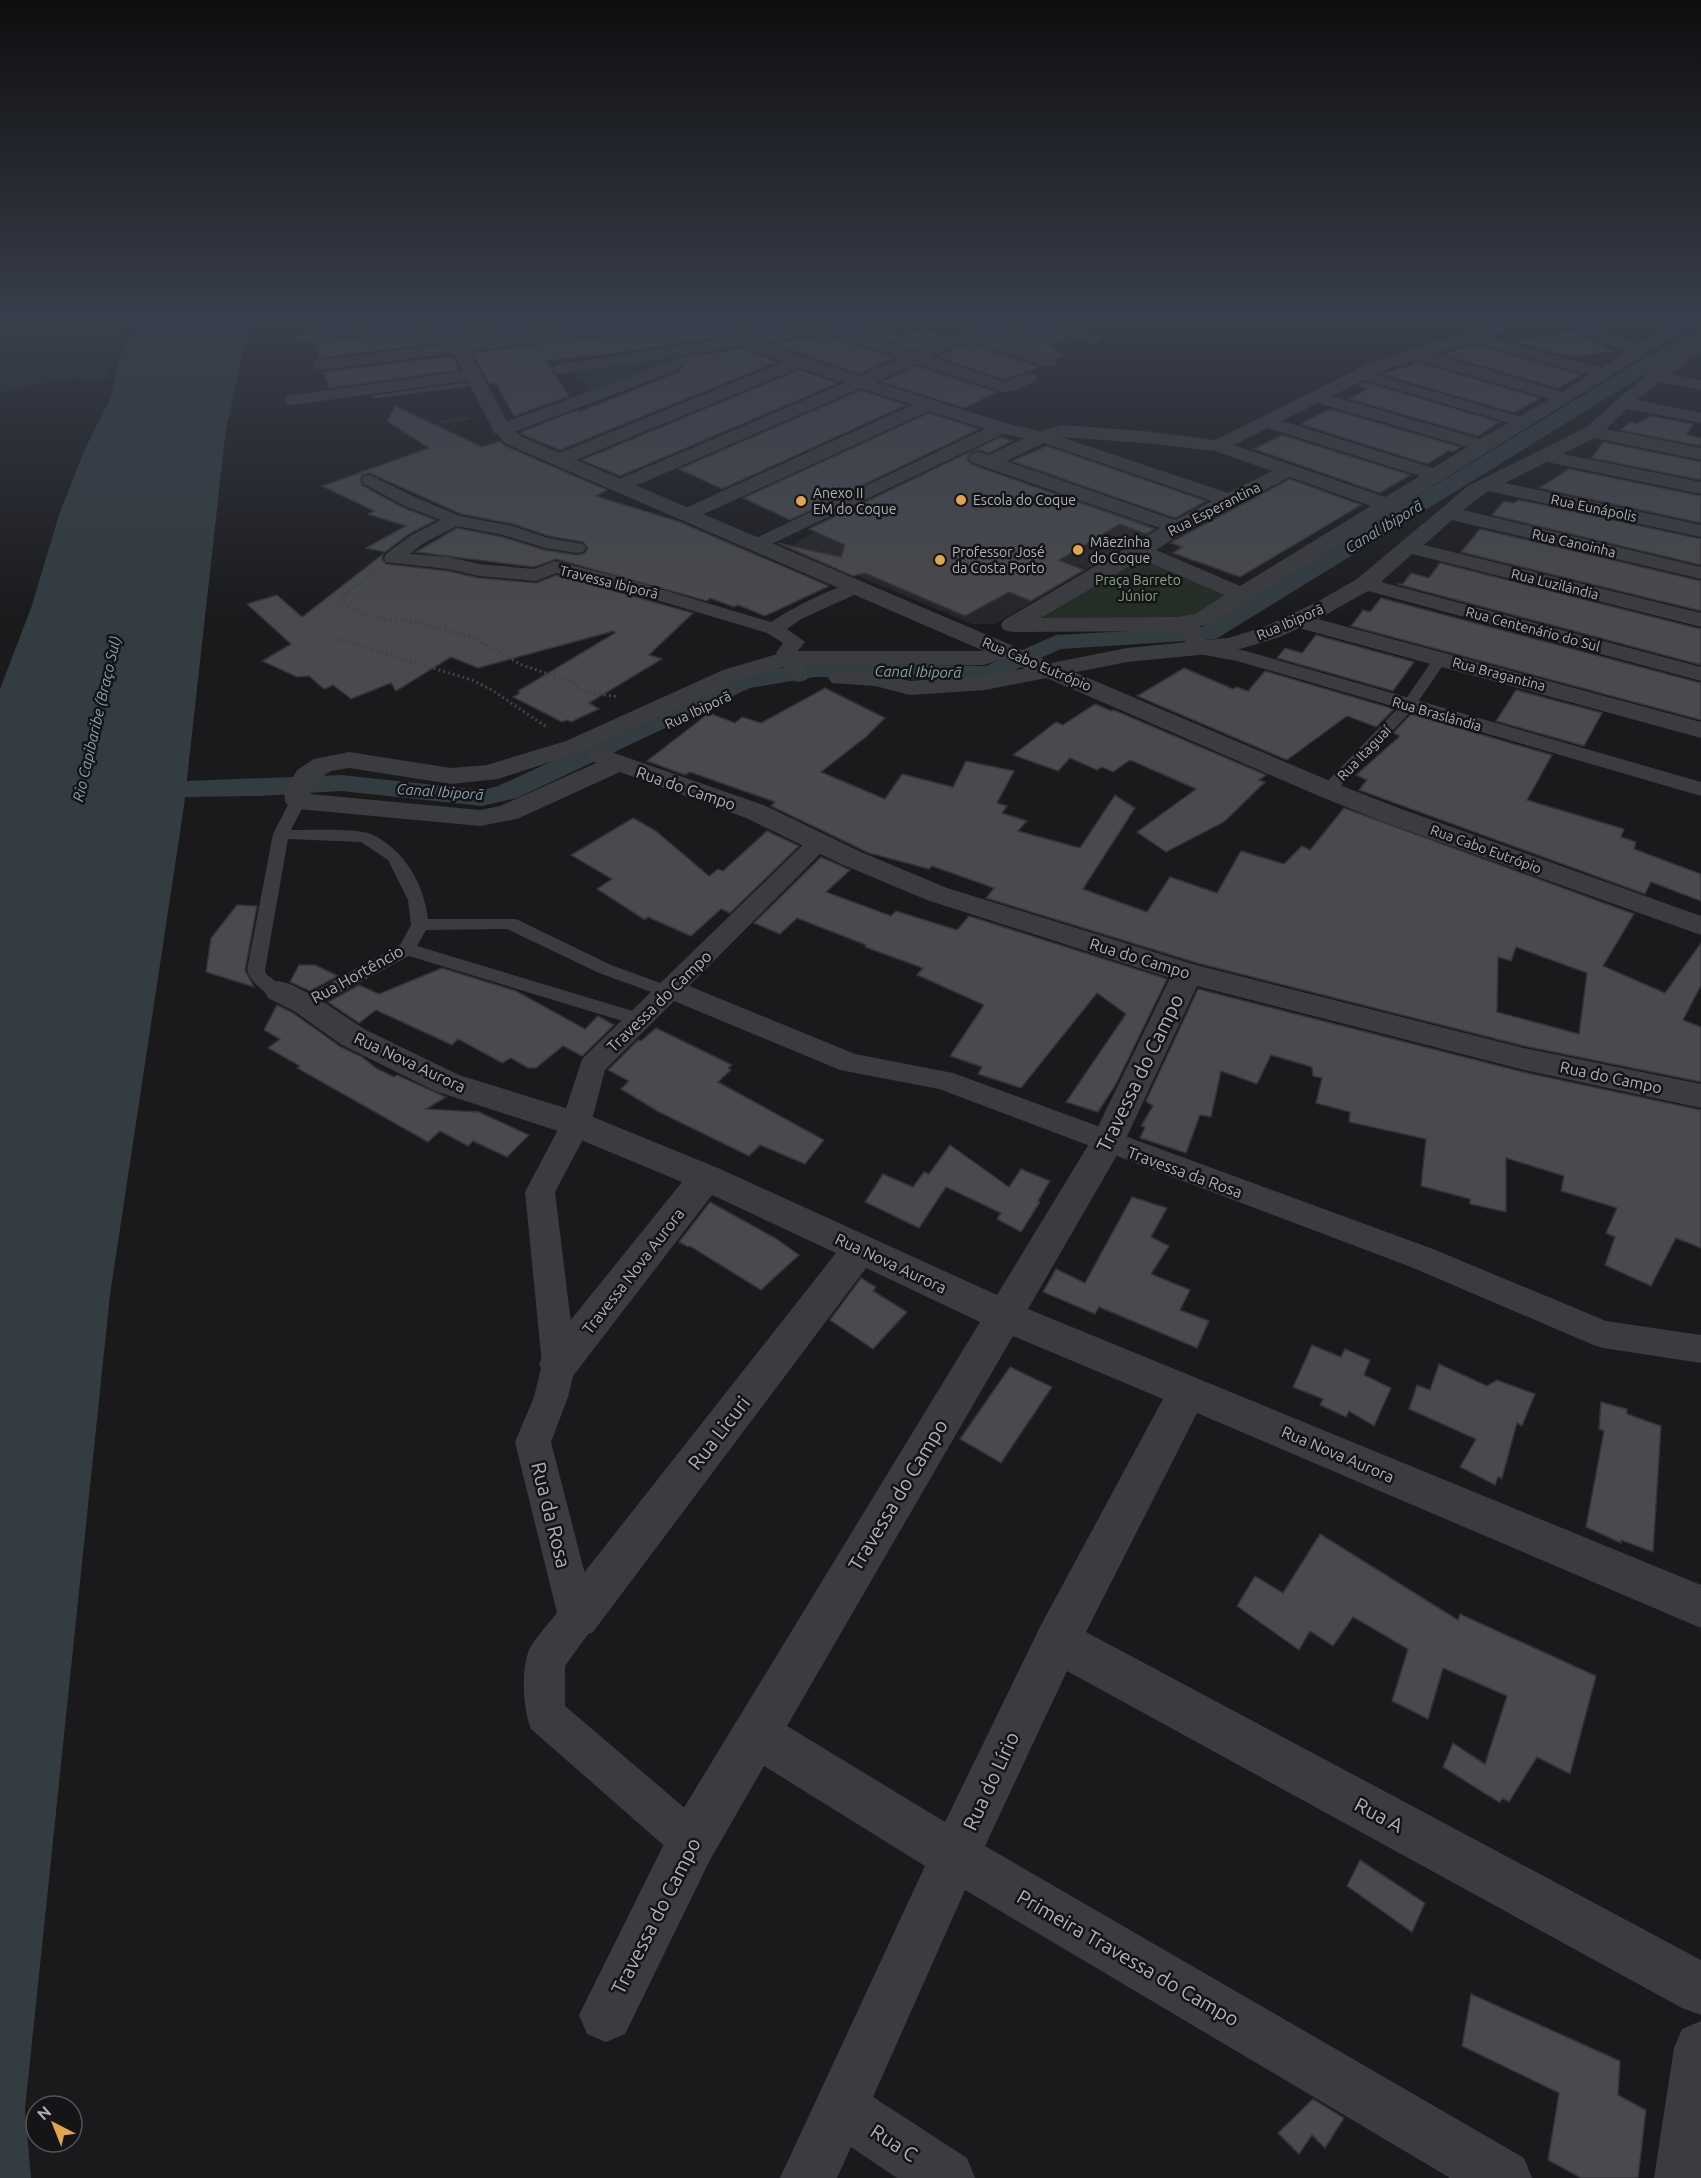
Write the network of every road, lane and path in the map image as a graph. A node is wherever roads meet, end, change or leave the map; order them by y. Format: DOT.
graph roads {
  1 [pos="495,418"];
  2 [pos="534,418"];
  3 [pos="656,418"];
  4 [pos="778,418"];
  5 [pos="899,418"];
  6 [pos="970,418"];
  7 [pos="1275,418"];
  8 [pos="1387,418"];
  9 [pos="1507,418"];
  10 [pos="1530,418"];
  11 [pos="1607,418"];
  12 [pos="1266,422"];
  13 [pos="1522,422"];
  14 [pos="1001,428"];
  15 [pos="502,430"];
  16 [pos="1592,432"];
  17 [pos="1048,435"];
  18 [pos="1482,446"];
  19 [pos="1225,448"];
  20 [pos="956,450"];
  21 [pos="1701,454"];
  22 [pos="1546,456"];
  23 [pos="553,458"];
  24 [pos="988,462"];
  25 [pos="1290,470"];
  26 [pos="1437,475"];
  27 [pos="370,480"];
  28 [pos="1174,480"];
  29 [pos="1486,485"];
  30 [pos="619,486"];
  31 [pos="1701,489"];
  32 [pos="1232,501"];
  33 [pos="411,502"];
  34 [pos="1389,505"];
  35 [pos="1448,513"];
  36 [pos="686,515"];
  37 [pos="455,520"];
  38 [pos="1176,527"];
  39 [pos="1701,531"];
  40 [pos="533,539"];
  41 [pos="759,544"];
  42 [pos="1408,547"];
  43 [pos="577,548"];
  44 [pos="1140,550"];
  45 [pos="393,558"];
  46 [pos="479,570"];
  47 [pos="1701,573"];
  48 [pos="1365,584"];
  49 [pos="856,587"];
  50 [pos="1241,594"];
  51 [pos="1296,620"];
  52 [pos="1701,620"];
  53 [pos="1190,623"];
  54 [pos="1012,625"];
  55 [pos="774,628"];
  56 [pos="338,639"];
  57 [pos="994,646"];
  58 [pos="1201,649"];
  59 [pos="1441,658"];
  60 [pos="794,669"];
  61 [pos="1052,671"];
  62 [pos="1701,674"];
  63 [pos="667,706"];
  64 [pos="1408,706"];
  65 [pos="1701,730"];
  66 [pos="597,755"];
  67 [pos="1701,789"];
  68 [pos="300,790"];
  69 [pos="1328,790"];
  70 [pos="280,834"];
  71 [pos="819,842"];
  72 [pos="420,925"];
  73 [pos="1701,926"];
  74 [pos="407,949"];
  75 [pos="1188,974"];
  76 [pos="669,991"];
  77 [pos="292,998"];
  78 [pos="639,1020"];
  79 [pos="1701,1096"];
  80 [pos="576,1124"];
  81 [pos="1107,1143"];
  82 [pos="706,1177"];
  83 [pos="860,1249"];
  84 [pos="1005,1316"];
  85 [pos="1701,1349"];
  86 [pos="559,1364"];
  87 [pos="1188,1391"];
  88 [pos="1701,1607"];
  89 [pos="577,1617"];
  90 [pos="1057,1641"];
  91 [pos="755,1733"];
  92 [pos="692,1842"];
  93 [pos="955,1856"];
  94 [pos="1701,1989"];
  95 [pos="606,2015"];
  96 [pos="1701,2048"];
  97 [pos="841,2108"];
  98 [pos="808,2178"];
  99 [pos="947,2178"];
  100 [pos="1504,2178"];
  101 [pos="1682,2178"];
  1 -- 15 [label="street, Rua Cabo Eutrópio"];
  2 -- 15 [label="street"];
  3 -- 23 [label="street"];
  4 -- 30 [label="street"];
  5 -- 36 [label="street"];
  6 -- 14 [label="street"];
  7 -- 12 [label="street"];
  8 -- 18 [label="street"];
  9 -- 13 [label="street"];
  10 -- 13 [label="street"];
  11 -- 16 [label="street, Rua Ibiporã"];
  12 -- 19 [label="street"];
  12 -- 26 [label="street"];
  13 -- 18 [label="street"];
  14 -- 17 [label="street"];
  14 -- 20 [label="street"];
  15 -- 23 [label="street, Rua Cabo Eutrópio"];
  16 -- 21 [label="street"];
  16 -- 22 [label="street, Rua Ibiporã"];
  17 -- 19 [label="street"];
  17 -- 24 [label="street"];
  17 -- 28 [label="street"];
  18 -- 26 [label="street"];
  19 -- 25 [label="street"];
  19 -- 28 [label="street"];
  20 -- 24 [label="street"];
  20 -- 41 [label="street"];
  22 -- 29 [label="street, Rua Ibiporã"];
  22 -- 31 [label="street"];
  23 -- 30 [label="street, Rua Cabo Eutrópio"];
  23 -- 33 [label="path"];
  24 -- 38 [label="street"];
  25 -- 32 [label="street, Rua Esperantina"];
  25 -- 34 [label="street"];
  26 -- 34 [label="street"];
  27 -- 33 [label="street"];
  28 -- 32 [label="street"];
  29 -- 35 [label="street, Rua Ibiporã"];
  29 -- 39 [label="street, Rua Eunápolis"];
  30 -- 36 [label="street, Rua Cabo Eutrópio"];
  32 -- 38 [label="street, Rua Esperantina"];
  33 -- 37 [label="street"];
  34 -- 50 [label="street"];
  35 -- 42 [label="street, Rua Ibiporã"];
  35 -- 47 [label="street, Rua Canoinha"];
  36 -- 41 [label="street, Rua Cabo Eutrópio"];
  37 -- 40 [label="street"];
  37 -- 45 [label="street"];
  38 -- 44 [label="street, Rua Esperantina"];
  40 -- 43 [label="street"];
  40 -- 46 [label="street"];
  41 -- 49 [label="street, Rua Cabo Eutrópio"];
  42 -- 48 [label="street, Rua Ibiporã"];
  42 -- 52 [label="street, Rua Luzilândia"];
  44 -- 50 [label="street, Rua Esperantina"];
  44 -- 54 [label="street, Rua Esperantina"];
  45 -- 46 [label="street, Travessa Ibiporã"];
  45 -- 63 [label="path"];
  46 -- 55 [label="street, Travessa Ibiporã"];
  48 -- 51 [label="street, Rua Ibiporã"];
  48 -- 62 [label="street, Rua Centenário do Sul"];
  49 -- 55 [label="street"];
  49 -- 57 [label="street, Rua Cabo Eutrópio"];
  50 -- 53 [label="street"];
  51 -- 58 [label="street, Rua Ibiporã"];
  51 -- 59 [label="street, Rua Bragantina"];
  53 -- 54 [label="street"];
  53 -- 58 [label="street"];
  54 -- 57 [label="street"];
  55 -- 60 [label="street, Travessa Ibiporã"];
  56 -- 66 [label="path"];
  57 -- 60 [label="street"];
  57 -- 61 [label="street, Rua Cabo Eutrópio"];
  58 -- 61 [label="street, Rua Ibiporã"];
  58 -- 64 [label="street, Rua Braslândia"];
  59 -- 64 [label="lane, Rua Itaguaí"];
  59 -- 65 [label="street, Rua Bragantina"];
  60 -- 61 [label="street, Rua Ibiporã"];
  60 -- 63 [label="street"];
  60 -- 66 [label="street, Rua Ibiporã"];
  61 -- 69 [label="street, Rua Cabo Eutrópio"];
  63 -- 66 [label="street"];
  64 -- 67 [label="street, Rua Braslândia"];
  64 -- 69 [label="lane, Rua Itaguaí"];
  66 -- 68 [label="street"];
  66 -- 68 [label="street"];
  66 -- 71 [label="street, Rua do Campo"];
  68 -- 70 [label="lane, Rua Nova Aurora"];
  69 -- 73 [label="street, Rua Cabo Eutrópio"];
  70 -- 72 [label="lane"];
  70 -- 77 [label="lane, Rua Nova Aurora"];
  71 -- 75 [label="street, Rua do Campo"];
  71 -- 76 [label="street, Travessa do Campo"];
  72 -- 74 [label="lane, Rua Hortêncio"];
  72 -- 76 [label="lane"];
  74 -- 77 [label="lane, Rua Hortêncio"];
  74 -- 78 [label="lane"];
  75 -- 79 [label="street, Rua do Campo"];
  75 -- 81 [label="street, Travessa do Campo"];
  76 -- 78 [label="street, Travessa do Campo"];
  76 -- 81 [label="street, Travessa da Rosa"];
  77 -- 80 [label="street, Rua Nova Aurora"];
  78 -- 80 [label="street, Travessa do Campo"];
  80 -- 82 [label="street, Rua Nova Aurora"];
  80 -- 86 [label="street, Rua da Rosa"];
  81 -- 84 [label="street, Travessa do Campo"];
  81 -- 85 [label="street, Travessa da Rosa"];
  82 -- 83 [label="street, Rua Nova Aurora"];
  82 -- 86 [label="street, Travessa Nova Aurora"];
  83 -- 84 [label="street, Rua Nova Aurora"];
  83 -- 89 [label="street, Rua Licuri"];
  84 -- 87 [label="street, Rua Nova Aurora"];
  84 -- 91 [label="street, Travessa do Campo"];
  86 -- 89 [label="street, Rua da Rosa"];
  87 -- 88 [label="street, Rua Nova Aurora"];
  87 -- 90 [label="street, Rua do Lírio"];
  89 -- 92 [label="street"];
  90 -- 93 [label="street, Rua do Lírio"];
  90 -- 94 [label="street, Rua A"];
  91 -- 92 [label="street, Travessa do Campo"];
  91 -- 93 [label="street, Primeira Travessa do Campo"];
  92 -- 95 [label="street, Travessa do Campo"];
  93 -- 97 [label="street, Rua do Lírio"];
  93 -- 100 [label="street, Primeira Travessa do Campo"];
  96 -- 101 [label="street"];
  97 -- 98 [label="street, Rua do Lírio"];
  97 -- 99 [label="street, Rua C"];
}
